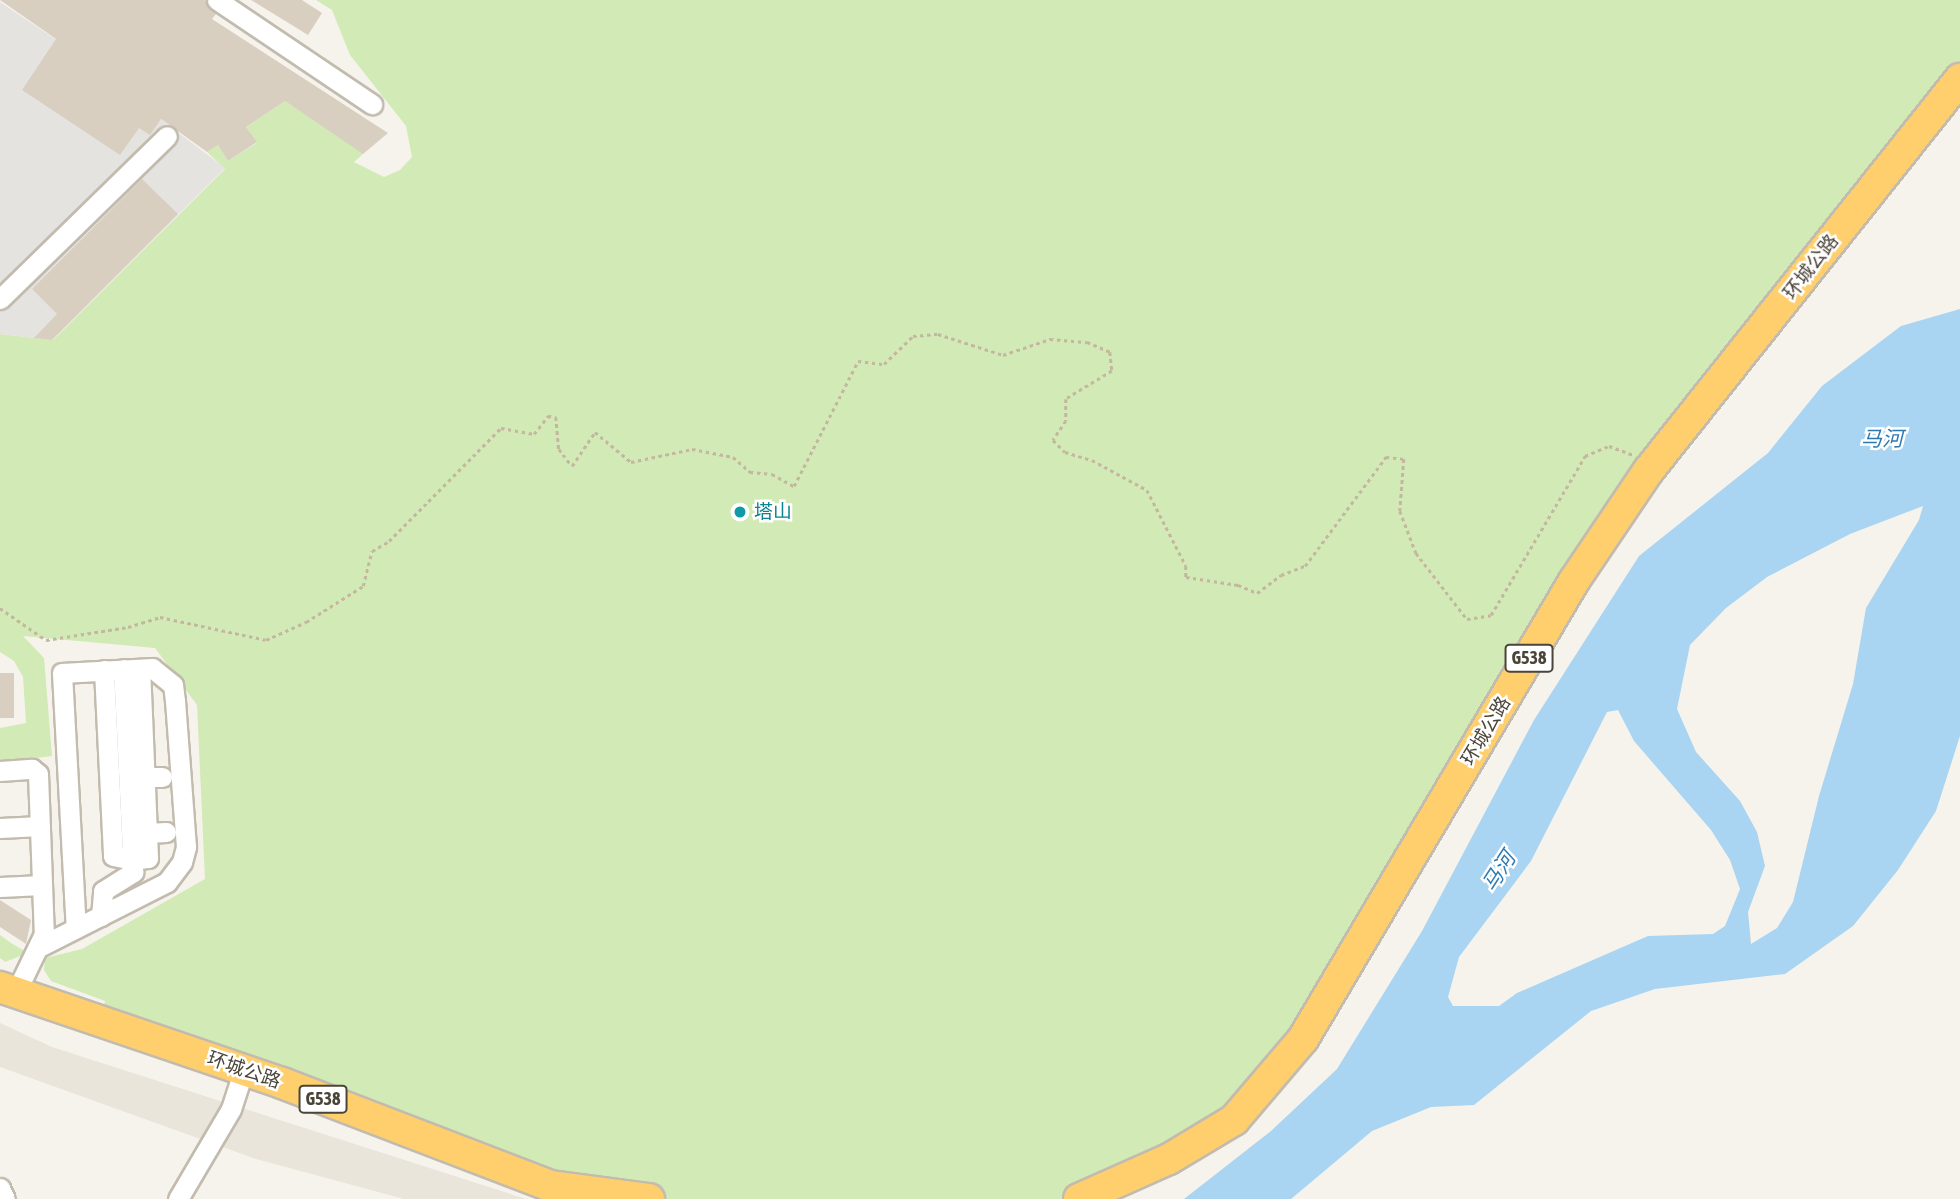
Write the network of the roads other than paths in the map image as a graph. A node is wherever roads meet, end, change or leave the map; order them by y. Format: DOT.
graph roads {
  1 [pos="217,0"];
  2 [pos="1960,79"];
  3 [pos="372,104"];
  4 [pos="167,136"];
  5 [pos="0,299"];
  6 [pos="122,669"];
  7 [pos="0,771"];
  8 [pos="40,826"];
  9 [pos="0,828"];
  10 [pos="140,859"];
  11 [pos="42,885"];
  12 [pos="0,887"];
  13 [pos="151,890"];
  14 [pos="101,916"];
  15 [pos="76,928"];
  16 [pos="41,946"];
  17 [pos="8,989"];
  18 [pos="244,1069"];
  19 [pos="0,1188"];
  20 [pos="5,1199"];
  21 [pos="178,1199"];
  22 [pos="649,1199"];
  23 [pos="1079,1199"];
  1 -- 3 [label="street"];
  2 -- 23 [label="highway, 环城公路 / G538"];
  4 -- 5 [label="street"];
  6 -- 10 [label="street"];
  6 -- 10 [label="street"];
  6 -- 10 [label="street"];
  6 -- 13 [label="street"];
  6 -- 15 [label="street"];
  7 -- 8 [label="street"];
  8 -- 9 [label="street"];
  8 -- 11 [label="street"];
  10 -- 13 [label="street"];
  10 -- 14 [label="street"];
  11 -- 12 [label="street"];
  11 -- 16 [label="street"];
  13 -- 14 [label="street"];
  14 -- 15 [label="street"];
  15 -- 16 [label="street"];
  16 -- 17 [label="street"];
  17 -- 18 [label="highway, 环城公路 / G538"];
  18 -- 21 [label="street"];
  18 -- 22 [label="highway, 环城公路 / G538"];
  19 -- 20 [label="street"];
}
